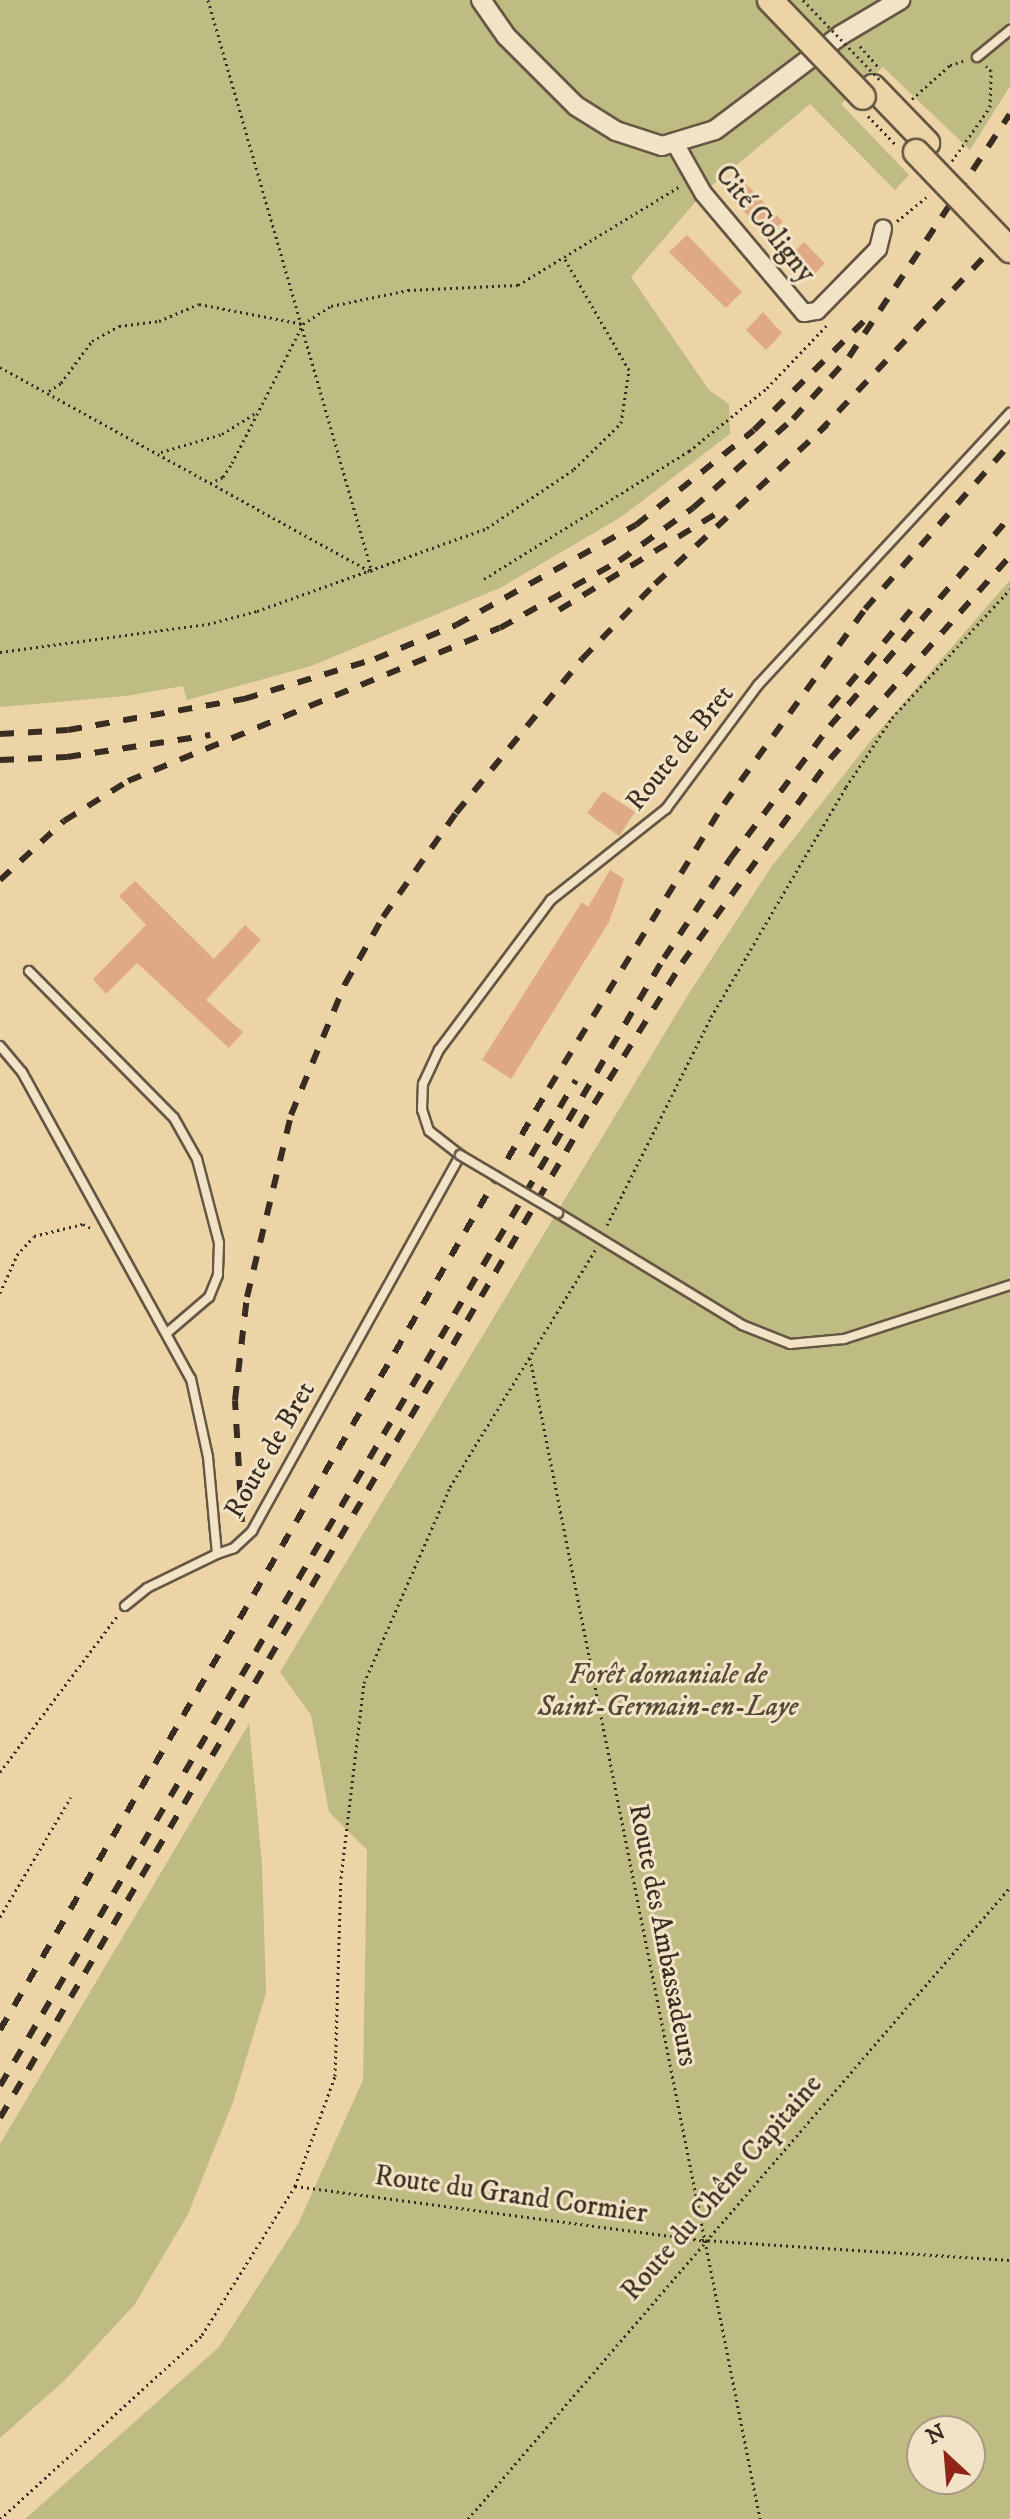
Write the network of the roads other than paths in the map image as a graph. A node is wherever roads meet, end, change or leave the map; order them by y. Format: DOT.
graph roads {
  1 [pos="481,0"];
  2 [pos="770,0"];
  3 [pos="789,0"];
  4 [pos="900,0"];
  5 [pos="1010,30"];
  6 [pos="977,57"];
  7 [pos="874,91"];
  8 [pos="676,145"];
  9 [pos="914,148"];
  10 [pos="883,229"];
  11 [pos="1010,229"];
  12 [pos="1010,250"];
  13 [pos="1010,413"];
  14 [pos="29,971"];
  15 [pos="0,1046"];
  16 [pos="460,1155"];
  17 [pos="1010,1285"];
  18 [pos="167,1333"];
  19 [pos="217,1554"];
  20 [pos="125,1606"];
  1 -- 8 [label="street"];
  2 -- 7 [label="main road, bridge"];
  3 -- 7 [label="main road"];
  4 -- 8 [label="street"];
  5 -- 6 [label="lane"];
  7 -- 9 [label="main road"];
  7 -- 9 [label="main road"];
  8 -- 10 [label="street, Cité Coligny"];
  9 -- 11 [label="main road"];
  9 -- 12 [label="main road, bridge"];
  13 -- 16 [label="lane, Route de Bret"];
  14 -- 18 [label="lane"];
  15 -- 18 [label="lane, Route de Bret"];
  16 -- 17 [label="lane, Route de Bret, bridge"];
  16 -- 19 [label="lane, Route de Bret"];
  18 -- 19 [label="lane, Route de Bret"];
  19 -- 20 [label="lane"];
}
